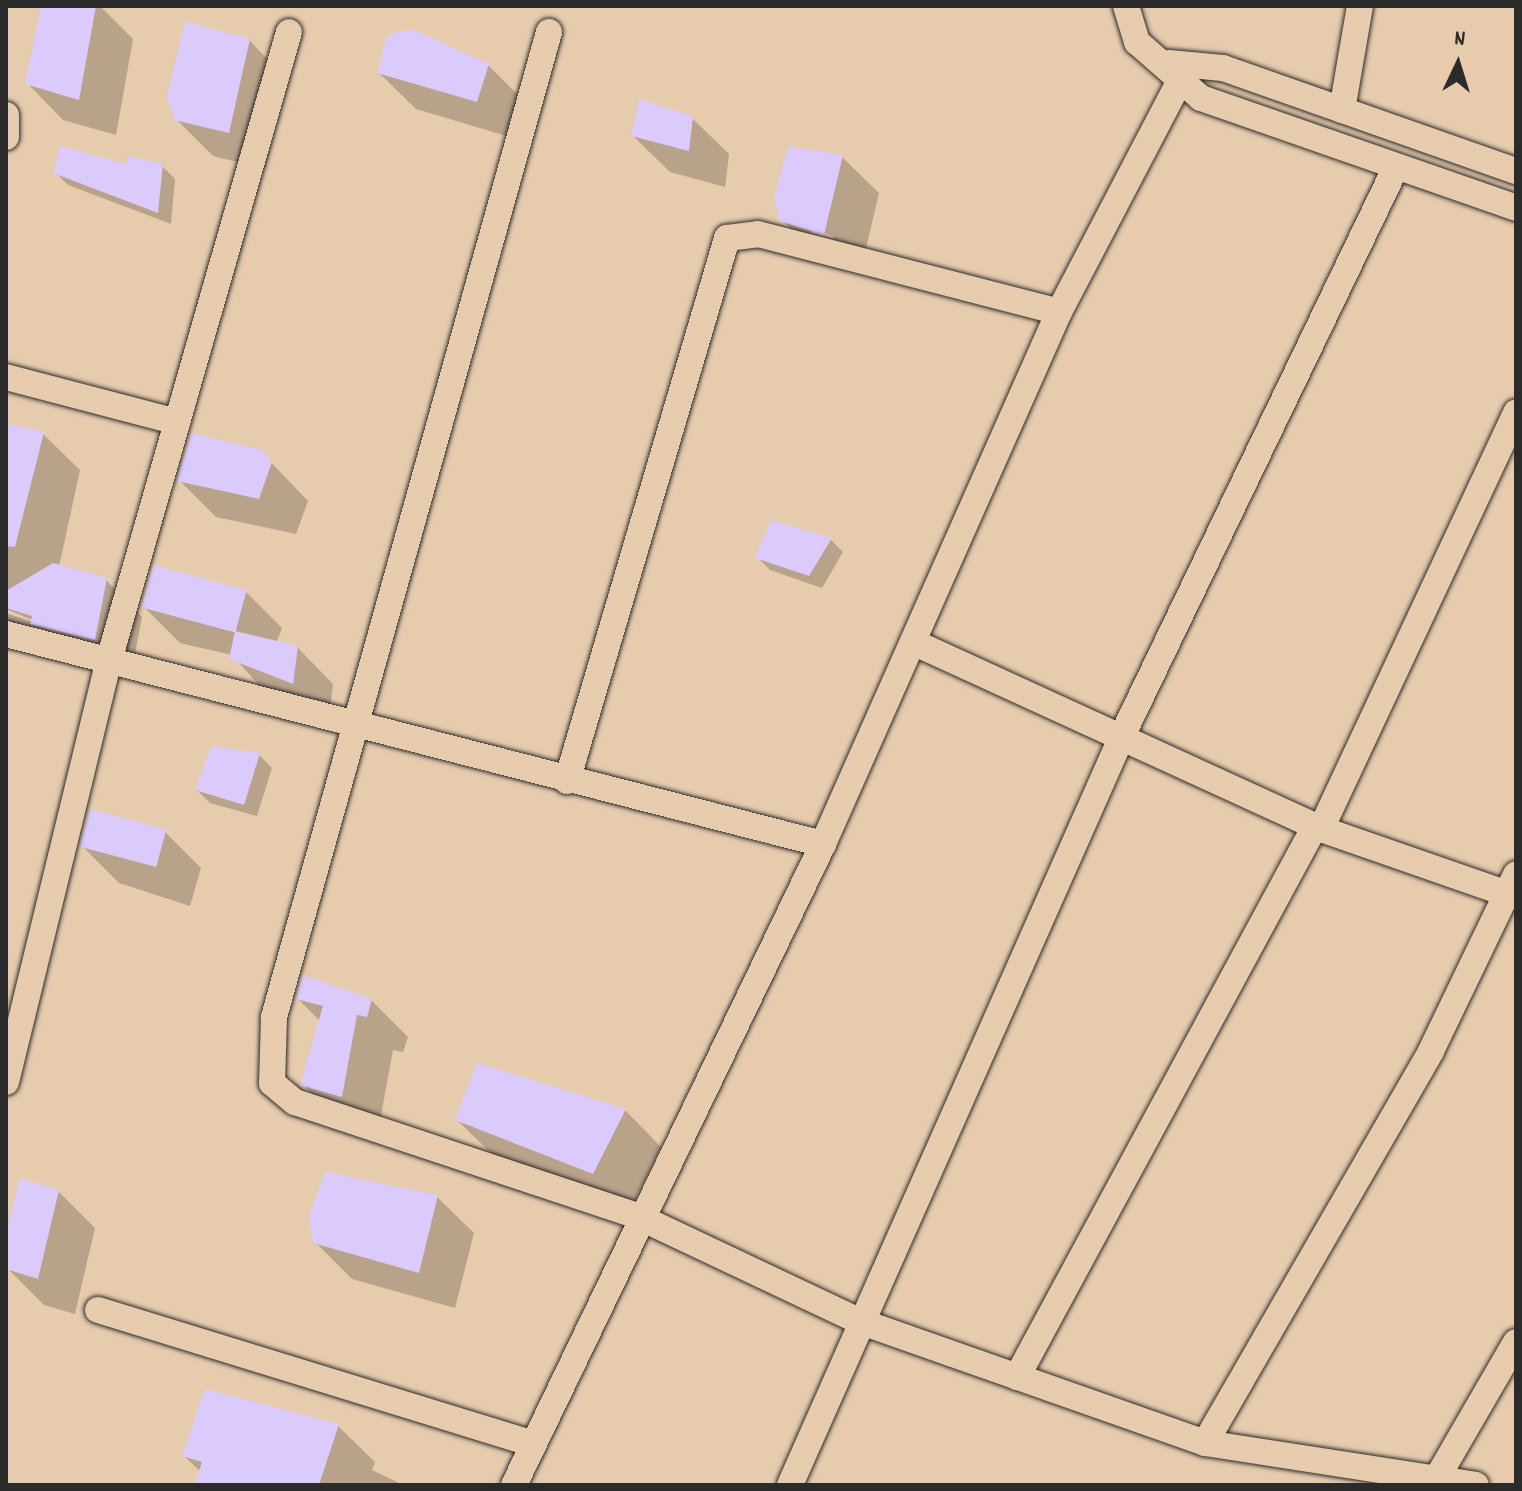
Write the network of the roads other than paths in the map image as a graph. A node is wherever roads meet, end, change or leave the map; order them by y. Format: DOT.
graph roads {
  1 [pos="1126,6"];
  2 [pos="1360,6"];
  3 [pos="289,32"];
  4 [pos="549,32"];
  5 [pos="1175,70"];
  6 [pos="1342,110"];
  7 [pos="6,115"];
  8 [pos="6,137"];
  9 [pos="1396,167"];
  10 [pos="1516,171"];
  11 [pos="1516,208"];
  12 [pos="1059,312"];
  13 [pos="6,377"];
  14 [pos="1516,412"];
  15 [pos="177,422"];
  16 [pos="6,634"];
  17 [pos="913,642"];
  18 [pos="109,660"];
  19 [pos="356,724"];
  20 [pos="1122,736"];
  21 [pos="567,781"];
  22 [pos="1318,828"];
  23 [pos="823,844"];
  24 [pos="1512,888"];
  25 [pos="12,1030"];
  26 [pos="6,1082"];
  27 [pos="637,1216"];
  28 [pos="98,1310"];
  29 [pos="859,1321"];
  30 [pos="1516,1342"];
  31 [pos="1017,1377"];
  32 [pos="531,1443"];
  33 [pos="1205,1443"];
  34 [pos="1434,1481"];
  35 [pos="514,1485"];
  36 [pos="790,1485"];
  37 [pos="1476,1485"];
  1 -- 5 [label="street"];
  2 -- 6 [label="street"];
  3 -- 15 [label="street"];
  4 -- 19 [label="street"];
  5 -- 6 [label="street"];
  5 -- 9 [label="street"];
  5 -- 12 [label="street"];
  6 -- 10 [label="street"];
  7 -- 8 [label="street"];
  9 -- 11 [label="street"];
  9 -- 20 [label="street"];
  12 -- 17 [label="street"];
  12 -- 21 [label="street"];
  13 -- 15 [label="street"];
  14 -- 22 [label="street"];
  15 -- 18 [label="street"];
  16 -- 18 [label="street"];
  17 -- 20 [label="street"];
  17 -- 23 [label="street"];
  18 -- 19 [label="street"];
  18 -- 25 [label="street"];
  19 -- 21 [label="street"];
  19 -- 27 [label="street"];
  20 -- 22 [label="street"];
  20 -- 29 [label="street"];
  21 -- 23 [label="street"];
  22 -- 24 [label="street"];
  22 -- 31 [label="street"];
  23 -- 27 [label="street"];
  24 -- 33 [label="street"];
  25 -- 26 [label="street"];
  27 -- 29 [label="street"];
  27 -- 32 [label="street"];
  28 -- 32 [label="street"];
  29 -- 31 [label="street"];
  29 -- 36 [label="street"];
  30 -- 34 [label="street"];
  31 -- 33 [label="street"];
  32 -- 35 [label="street"];
  33 -- 34 [label="street"];
  34 -- 37 [label="street"];
}
